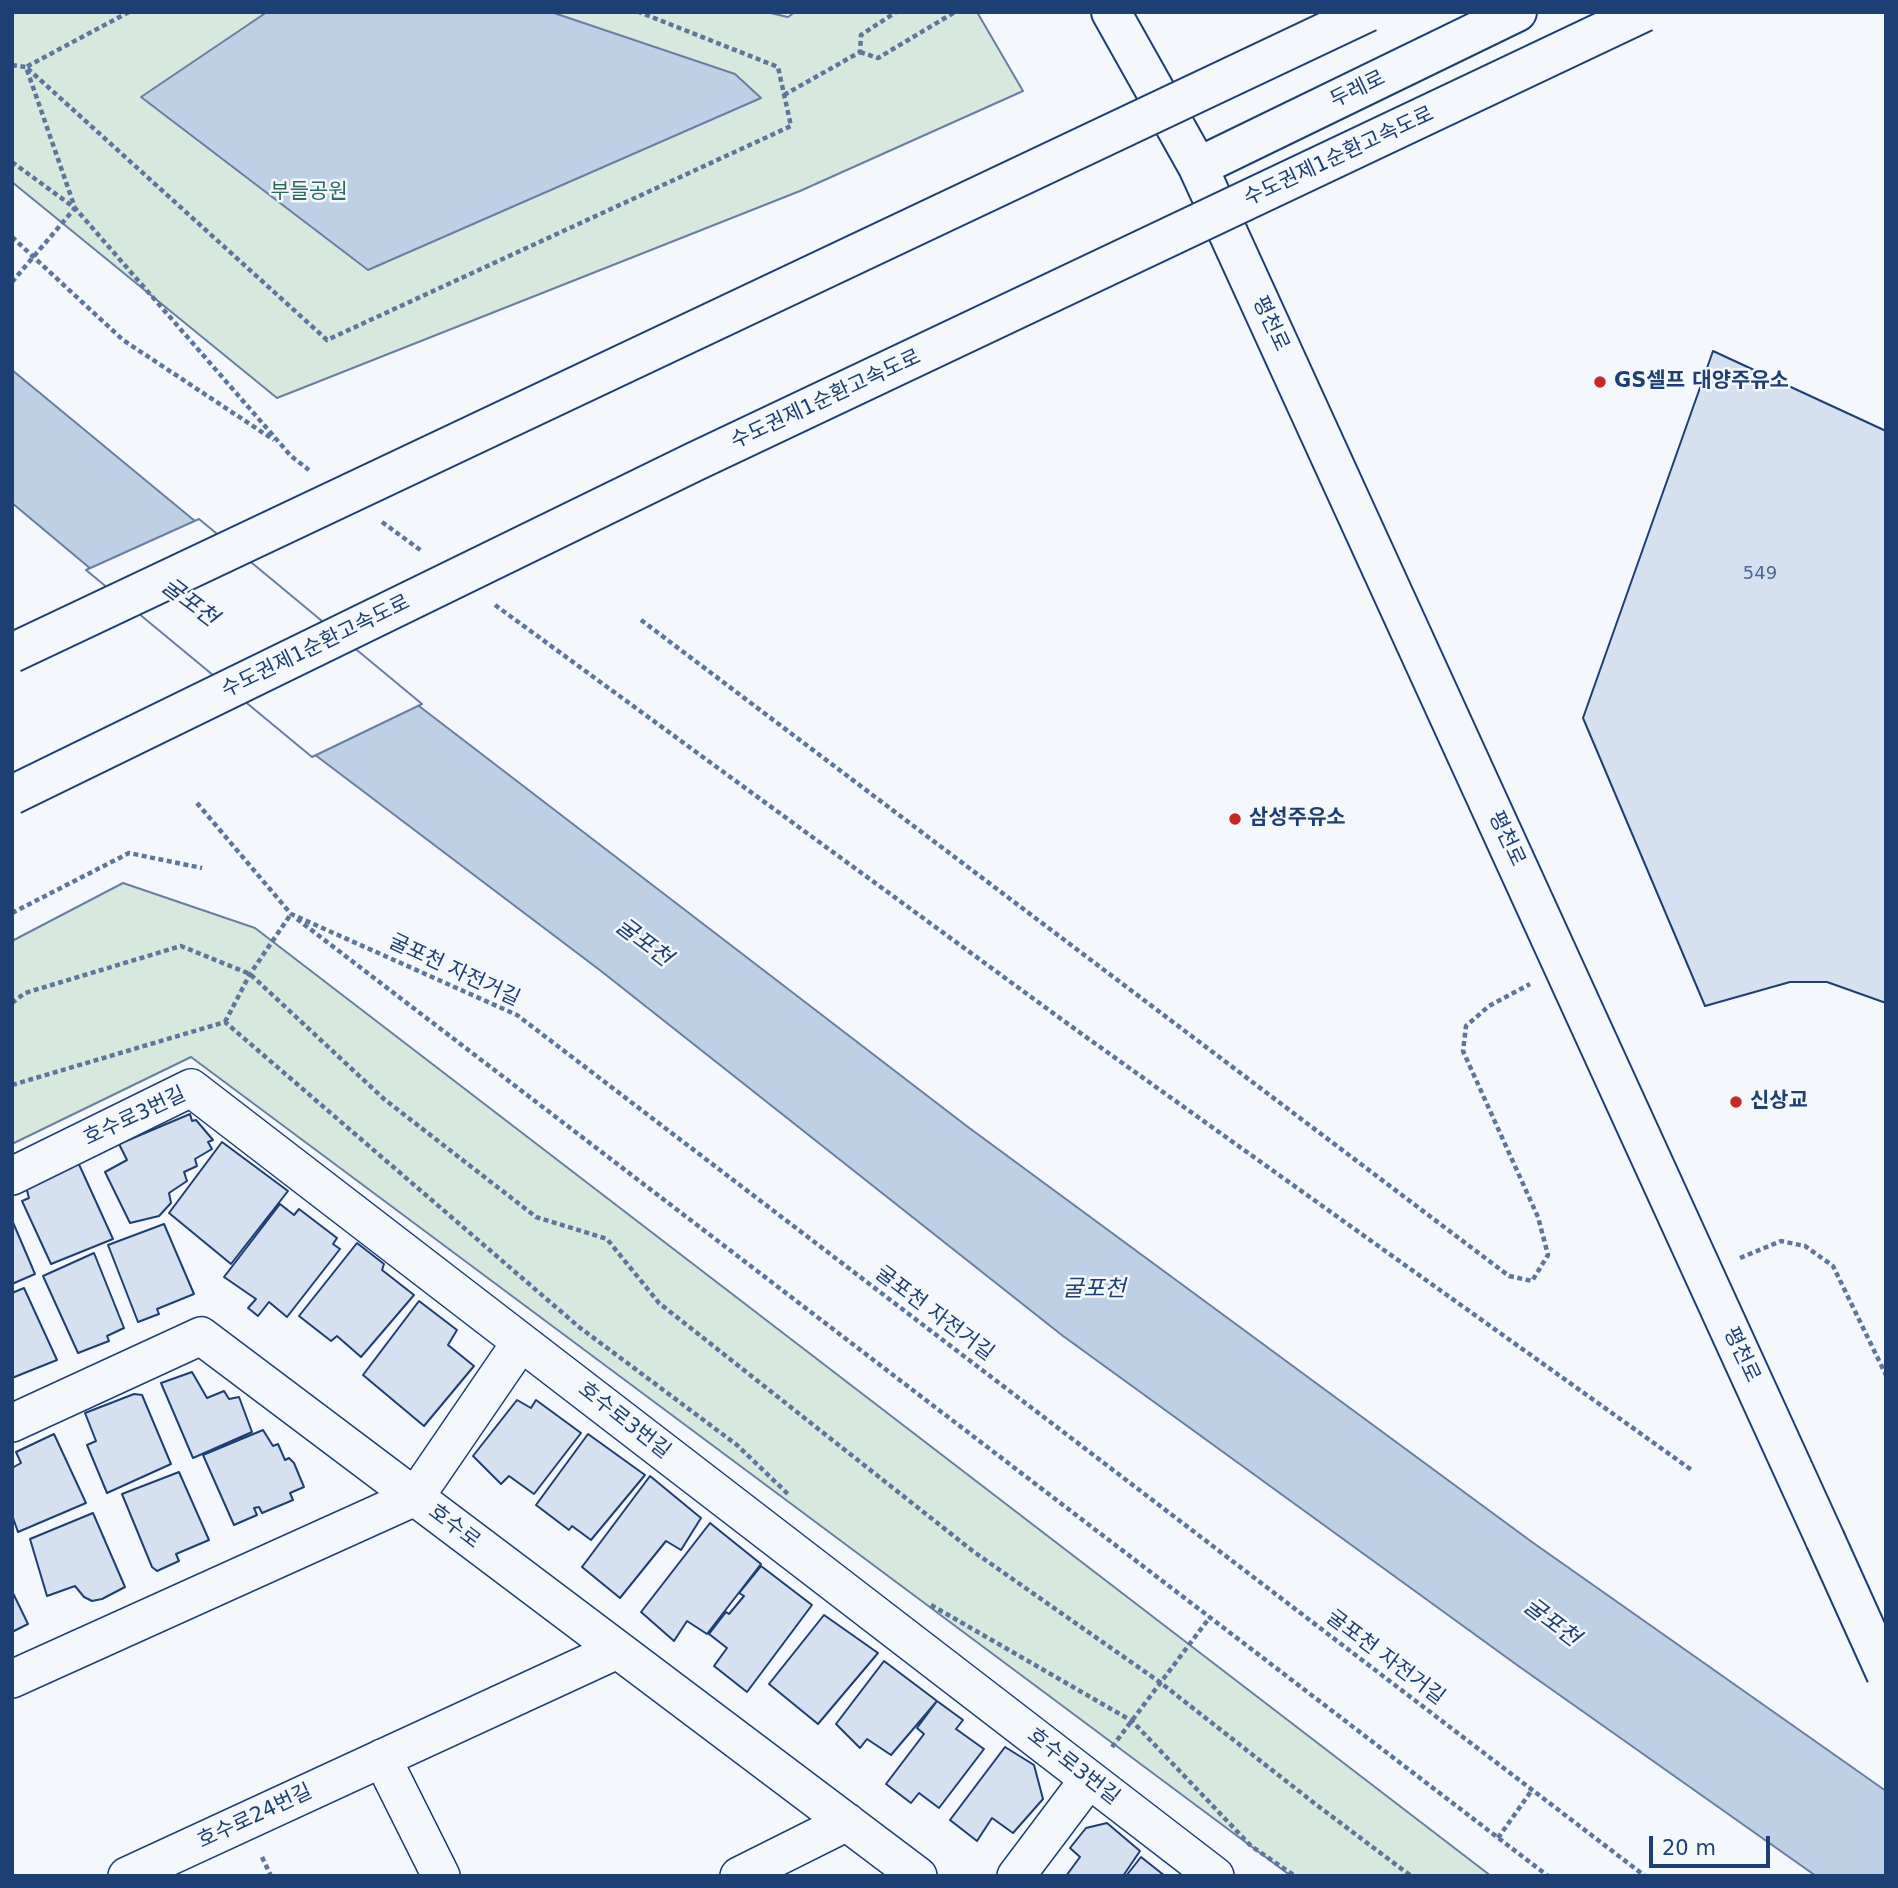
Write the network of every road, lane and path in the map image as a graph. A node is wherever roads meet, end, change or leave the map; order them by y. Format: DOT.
graph roads {
  1 [pos="129,12"];
  2 [pos="639,12"];
  3 [pos="896,12"];
  4 [pos="955,12"];
  5 [pos="1111,12"];
  6 [pos="1368,12"];
  7 [pos="1517,12"];
  8 [pos="1644,12"];
  9 [pos="860,52"];
  10 [pos="12,65"];
  11 [pos="26,67"];
  12 [pos="784,95"];
  13 [pos="12,162"];
  14 [pos="1198,167"];
  15 [pos="75,208"];
  16 [pos="12,237"];
  17 [pos="12,282"];
  18 [pos="280,444"];
  19 [pos="313,472"];
  20 [pos="381,522"];
  21 [pos="426,555"];
  22 [pos="494,604"];
  23 [pos="641,620"];
  24 [pos="12,653"];
  25 [pos="12,795"];
  26 [pos="197,803"];
  27 [pos="202,868"];
  28 [pos="12,913"];
  29 [pos="291,914"];
  30 [pos="1564,967"];
  31 [pos="250,974"];
  32 [pos="12,1003"];
  33 [pos="225,1022"];
  34 [pos="12,1085"];
  35 [pos="12,1176"];
  36 [pos="1704,1273"];
  37 [pos="522,1342"];
  38 [pos="1886,1375"];
  39 [pos="12,1423"];
  40 [pos="1693,1471"];
  41 [pos="415,1497"];
  42 [pos="795,1501"];
  43 [pos="921,1599"];
  44 [pos="1210,1617"];
  45 [pos="617,1650"];
  46 [pos="1886,1674"];
  47 [pos="12,1679"];
  48 [pos="1161,1683"];
  49 [pos="1132,1720"];
  50 [pos="382,1758"];
  51 [pos="1089,1779"];
  52 [pos="1532,1790"];
  53 [pos="847,1822"];
  54 [pos="1499,1838"];
  55 [pos="127,1876"];
  56 [pos="441,1876"];
  57 [pos="739,1876"];
  58 [pos="918,1876"];
  59 [pos="1016,1876"];
  60 [pos="1214,1876"];
  61 [pos="1295,1876"];
  62 [pos="1411,1876"];
  63 [pos="1548,1876"];
  64 [pos="1645,1876"];
  1 -- 11 [label="path"];
  2 -- 12 [label="path"];
  3 -- 9 [label="path"];
  4 -- 9 [label="path"];
  5 -- 14 [label="main road, 평천로"];
  6 -- 24 [label="main road, bridge"];
  7 -- 14 [label="main road, 두레로"];
  8 -- 25 [label="main road, 수도권제1순환고속도로, bridge"];
  9 -- 12 [label="path"];
  10 -- 11 [label="path"];
  11 -- 12 [label="path"];
  11 -- 15 [label="path"];
  13 -- 15 [label="path"];
  14 -- 30 [label="main road, 평천로"];
  15 -- 17 [label="path, bridge"];
  15 -- 18 [label="path"];
  16 -- 18 [label="path"];
  18 -- 19 [label="path"];
  20 -- 21 [label="path"];
  22 -- 40 [label="path"];
  23 -- 30 [label="path"];
  26 -- 29 [label="path, 굴포천 자전거길"];
  27 -- 28 [label="path"];
  29 -- 31 [label="path"];
  29 -- 44 [label="path"];
  29 -- 52 [label="path, 굴포천 자전거길"];
  30 -- 36 [label="main road, 평천로"];
  31 -- 32 [label="path"];
  31 -- 33 [label="path"];
  31 -- 48 [label="path"];
  33 -- 34 [label="path"];
  33 -- 42 [label="path"];
  35 -- 37 [label="street, 호수로3번길"];
  36 -- 38 [label="path"];
  36 -- 46 [label="main road, 평천로, bridge"];
  37 -- 41 [label="street"];
  37 -- 51 [label="street, 호수로3번길"];
  39 -- 41 [label="street"];
  41 -- 45 [label="street, 호수로"];
  41 -- 47 [label="street, 호수로"];
  43 -- 49 [label="path"];
  44 -- 48 [label="path"];
  44 -- 54 [label="path"];
  45 -- 50 [label="street, 호수로24번길"];
  45 -- 53 [label="street, 호수로"];
  48 -- 49 [label="path"];
  48 -- 62 [label="path"];
  49 -- 51 [label="path"];
  49 -- 61 [label="path"];
  50 -- 55 [label="street, 호수로24번길"];
  50 -- 56 [label="street"];
  51 -- 59 [label="street"];
  51 -- 60 [label="street, 호수로3번길"];
  52 -- 54 [label="path"];
  52 -- 64 [label="path, 굴포천 자전거길"];
  53 -- 57 [label="street"];
  53 -- 58 [label="street, 호수로"];
  54 -- 63 [label="path"];
}
